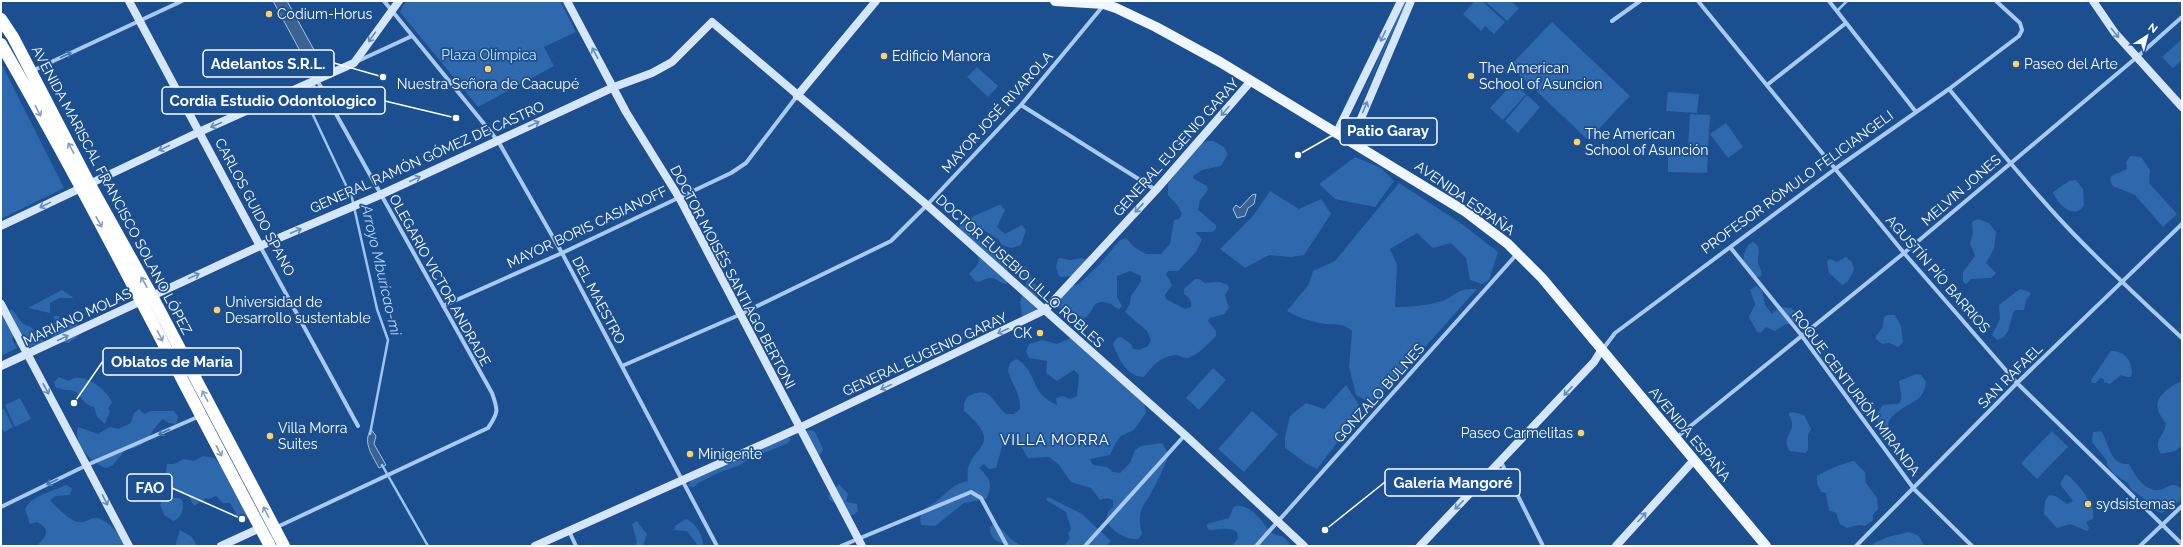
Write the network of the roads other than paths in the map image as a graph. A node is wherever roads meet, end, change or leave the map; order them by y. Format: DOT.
graph roads {
  1 [pos="129,1"];
  2 [pos="182,1"];
  3 [pos="384,1"];
  4 [pos="399,1"];
  5 [pos="568,1"];
  6 [pos="876,1"];
  7 [pos="1055,1"];
  8 [pos="1059,1"];
  9 [pos="1401,1"];
  10 [pos="1411,1"];
  11 [pos="1640,1"];
  12 [pos="1698,1"];
  13 [pos="1829,1"];
  14 [pos="1996,1"];
  15 [pos="2093,1"];
  16 [pos="1104,4"];
  17 [pos="1,10"];
  18 [pos="391,11"];
  19 [pos="2182,16"];
  20 [pos="1,19"];
  21 [pos="139,21"];
  22 [pos="1612,21"];
  23 [pos="712,22"];
  24 [pos="1846,22"];
  25 [pos="412,36"];
  26 [pos="13,37"];
  27 [pos="1,44"];
  28 [pos="2137,57"];
  29 [pos="354,63"];
  30 [pos="31,72"];
  31 [pos="316,81"];
  32 [pos="1251,81"];
  33 [pos="1767,85"];
  34 [pos="614,87"];
  35 [pos="1950,89"];
  36 [pos="797,96"];
  37 [pos="1021,105"];
  38 [pos="2182,107"];
  39 [pos="1916,112"];
  40 [pos="199,132"];
  41 [pos="1336,134"];
  42 [pos="498,140"];
  43 [pos="1350,142"];
  44 [pos="2010,163"];
  45 [pos="1835,169"];
  46 [pos="85,185"];
  47 [pos="1156,190"];
  48 [pos="380,195"];
  49 [pos="680,199"];
  50 [pos="927,205"];
  51 [pos="2182,224"];
  52 [pos="1,226"];
  53 [pos="260,246"];
  54 [pos="1730,247"];
  55 [pos="562,253"];
  56 [pos="1518,253"];
  57 [pos="1904,253"];
  58 [pos="2122,283"];
  59 [pos="147,298"];
  60 [pos="1,304"];
  61 [pos="443,306"];
  62 [pos="1045,310"];
  63 [pos="739,315"];
  64 [pos="1802,336"];
  65 [pos="2182,338"];
  66 [pos="1602,349"];
  67 [pos="27,354"];
  68 [pos="1,366"];
  69 [pos="622,366"];
  70 [pos="2017,383"];
  71 [pos="200,416"];
  72 [pos="358,426"];
  73 [pos="799,428"];
  74 [pos="1185,436"];
  75 [pos="1676,438"];
  76 [pos="1694,460"];
  77 [pos="1501,462"];
  78 [pos="88,465"];
  79 [pos="682,480"];
  80 [pos="1914,489"];
  81 [pos="2182,506"];
  82 [pos="1,507"];
  83 [pos="1278,522"];
  84 [pos="2162,525"];
  85 [pos="260,528"];
  86 [pos="274,528"];
  87 [pos="569,531"];
  88 [pos="860,542"];
  89 [pos="2182,544"];
  90 [pos="128,546"];
  91 [pos="221,546"];
  92 [pos="270,546"];
  93 [pos="284,546"];
  94 [pos="535,546"];
  95 [pos="576,546"];
  96 [pos="717,546"];
  97 [pos="841,546"];
  98 [pos="1007,546"];
  99 [pos="1085,546"];
  100 [pos="1256,546"];
  101 [pos="1304,546"];
  102 [pos="1420,546"];
  103 [pos="1543,546"];
  104 [pos="1616,546"];
  105 [pos="1766,546"];
  106 [pos="1856,546"];
  107 [pos="1972,546"];
  108 [pos="2140,546"];
  1 -- 21 [label="street, CARLOS GUIDO SPANO"];
  2 -- 21 [label="street"];
  3 -- 18 [label="street, DEL MAESTRO"];
  4 -- 18 [label="street"];
  34 -- 5 [label="street, DOCTOR MOISÉS SANTIAGO BERTONI, one-way"];
  6 -- 36 [label="street, MAYOR BORIS CASIANOFF"];
  7 -- 8 [label="main road, AVENIDA ESPAÑA"];
  8 -- 16 [label="main road, AVENIDA ESPAÑA"];
  9 -- 41 [label="street, one-way"];
  43 -- 10 [label="street, one-way"];
  11 -- 22 [label="street"];
  12 -- 33 [label="street, AGUSTÍN PÍO BARRIOS"];
  13 -- 24 [label="street"];
  14 -- 35 [label="street, PROFESOR RÓMULO FELICIANGELI"];
  15 -- 28 [label="street, one-way"];
  16 -- 32 [label="main road, AVENIDA ESPAÑA"];
  16 -- 37 [label="street, MAYOR JOSÉ RIVAROLA"];
  17 -- 26 [label="highway"];
  18 -- 25 [label="street, DEL MAESTRO"];
  18 -- 29 [label="street, one-way"];
  19 -- 28 [label="street, MELVIN JONES"];
  20 -- 26 [label="highway, AVENIDA MARISCAL FRANCISCO SOLANO LÓPEZ"];
  30 -- 21 [label="street, one-way"];
  21 -- 40 [label="street, CARLOS GUIDO SPANO"];
  23 -- 34 [label="street, GENERAL RAMÓN GÓMEZ DE CASTRO"];
  23 -- 36 [label="street, DOCTOR EUSEBIO LILLO ROBLES"];
  24 -- 33 [label="street"];
  24 -- 39 [label="street"];
  25 -- 29 [label="street"];
  25 -- 42 [label="street, DEL MAESTRO"];
  26 -- 30 [label="highway, AVENIDA MARISCAL FRANCISCO SOLANO LÓPEZ"];
  27 -- 46 [label="highway, AVENIDA MARISCAL FRANCISCO SOLANO LÓPEZ, one-way"];
  28 -- 38 [label="street"];
  28 -- 44 [label="street, MELVIN JONES"];
  29 -- 31 [label="street"];
  46 -- 30 [label="highway, AVENIDA MARISCAL FRANCISCO SOLANO LÓPEZ, one-way"];
  31 -- 40 [label="street, one-way"];
  31 -- 48 [label="street, OLEGARIO VICTOR ANDRADE"];
  32 -- 41 [label="main road, AVENIDA ESPAÑA"];
  32 -- 47 [label="street, GENERAL EUGENIO GARAY, one-way"];
  33 -- 45 [label="street, AGUSTÍN PÍO BARRIOS"];
  42 -- 34 [label="street, GENERAL RAMÓN GÓMEZ DE CASTRO, one-way"];
  34 -- 49 [label="street, DOCTOR MOISÉS SANTIAGO BERTONI"];
  35 -- 39 [label="street, PROFESOR RÓMULO FELICIANGELI"];
  35 -- 44 [label="street"];
  36 -- 49 [label="street, MAYOR BORIS CASIANOFF"];
  36 -- 50 [label="street, DOCTOR EUSEBIO LILLO ROBLES"];
  37 -- 47 [label="street"];
  37 -- 50 [label="street, MAYOR JOSÉ RIVAROLA"];
  39 -- 45 [label="street, PROFESOR RÓMULO FELICIANGELI"];
  40 -- 46 [label="street, one-way"];
  40 -- 53 [label="street, CARLOS GUIDO SPANO"];
  41 -- 43 [label="main road, AVENIDA ESPAÑA"];
  48 -- 42 [label="street, GENERAL RAMÓN GÓMEZ DE CASTRO, one-way"];
  42 -- 55 [label="street, DEL MAESTRO"];
  43 -- 56 [label="main road, AVENIDA ESPAÑA"];
  44 -- 57 [label="street, MELVIN JONES"];
  44 -- 58 [label="street"];
  45 -- 54 [label="street, PROFESOR RÓMULO FELICIANGELI"];
  45 -- 57 [label="street, AGUSTÍN PÍO BARRIOS"];
  46 -- 52 [label="street, one-way"];
  46 -- 59 [label="highway, AVENIDA MARISCAL FRANCISCO SOLANO LÓPEZ"];
  47 -- 62 [label="street, GENERAL EUGENIO GARAY, one-way"];
  53 -- 48 [label="street, GENERAL RAMÓN GÓMEZ DE CASTRO, one-way"];
  48 -- 61 [label="street, OLEGARIO VICTOR ANDRADE"];
  49 -- 55 [label="street, MAYOR BORIS CASIANOFF"];
  49 -- 63 [label="street, DOCTOR MOISÉS SANTIAGO BERTONI"];
  50 -- 62 [label="street, DOCTOR EUSEBIO LILLO ROBLES"];
  50 -- 63 [label="street, MAYOR JOSÉ RIVAROLA"];
  51 -- 58 [label="street, SAN RAFAEL"];
  59 -- 53 [label="street, GENERAL RAMÓN GÓMEZ DE CASTRO, one-way"];
  53 -- 72 [label="street, CARLOS GUIDO SPANO"];
  54 -- 64 [label="street, ROQUE CENTURIÓN MIRANDA"];
  54 -- 66 [label="street, PROFESOR RÓMULO FELICIANGELI"];
  55 -- 61 [label="street, MAYOR BORIS CASIANOFF"];
  55 -- 69 [label="street, DEL MAESTRO"];
  56 -- 66 [label="main road, AVENIDA ESPAÑA"];
  56 -- 83 [label="street, GONZALO BULNES"];
  57 -- 64 [label="street, MELVIN JONES"];
  57 -- 70 [label="street, AGUSTÍN PÍO BARRIOS"];
  58 -- 65 [label="street"];
  58 -- 70 [label="street, SAN RAFAEL"];
  67 -- 59 [label="street, MARIANO MOLAS, one-way"];
  59 -- 71 [label="highway, AVENIDA MARISCAL FRANCISCO SOLANO LÓPEZ, one-way"];
  86 -- 59 [label="highway, AVENIDA MARISCAL FRANCISCO SOLANO LÓPEZ, one-way"];
  60 -- 67 [label="street"];
  61 -- 86 [label="street, OLEGARIO VICTOR ANDRADE"];
  62 -- 73 [label="street, GENERAL EUGENIO GARAY, one-way"];
  62 -- 74 [label="street, DOCTOR EUSEBIO LILLO ROBLES"];
  63 -- 69 [label="street, MAYOR JOSÉ RIVAROLA"];
  63 -- 73 [label="street, DOCTOR MOISÉS SANTIAGO BERTONI"];
  64 -- 75 [label="street, MELVIN JONES"];
  64 -- 80 [label="street, ROQUE CENTURIÓN MIRANDA"];
  66 -- 75 [label="main road, AVENIDA ESPAÑA"];
  66 -- 77 [label="street, PROFESOR RÓMULO FELICIANGELI, one-way"];
  67 -- 68 [label="street, MARIANO MOLAS"];
  67 -- 78 [label="street, one-way"];
  69 -- 79 [label="street, DEL MAESTRO"];
  70 -- 80 [label="street, SAN RAFAEL"];
  70 -- 84 [label="street, AGUSTÍN PÍO BARRIOS"];
  71 -- 78 [label="street, one-way"];
  71 -- 85 [label="highway, AVENIDA MARISCAL FRANCISCO SOLANO LÓPEZ, one-way"];
  73 -- 79 [label="street, GENERAL EUGENIO GARAY"];
  73 -- 88 [label="street, DOCTOR MOISÉS SANTIAGO BERTONI"];
  74 -- 83 [label="street, DOCTOR EUSEBIO LILLO ROBLES"];
  74 -- 99 [label="street"];
  75 -- 76 [label="main road, AVENIDA ESPAÑA"];
  104 -- 76 [label="street, one-way"];
  76 -- 105 [label="main road, AVENIDA ESPAÑA"];
  77 -- 102 [label="street, PROFESOR RÓMULO FELICIANGELI, one-way"];
  77 -- 103 [label="street"];
  78 -- 82 [label="street, one-way"];
  78 -- 90 [label="street, one-way"];
  79 -- 87 [label="street, GENERAL EUGENIO GARAY"];
  79 -- 96 [label="street, DEL MAESTRO"];
  80 -- 106 [label="street, SAN RAFAEL"];
  80 -- 107 [label="street, ROQUE CENTURIÓN MIRANDA"];
  81 -- 84 [label="street"];
  83 -- 100 [label="street, GONZALO BULNES"];
  83 -- 101 [label="street, DOCTOR EUSEBIO LILLO ROBLES"];
  84 -- 89 [label="street, AGUSTÍN PÍO BARRIOS"];
  84 -- 108 [label="street"];
  85 -- 91 [label="street"];
  85 -- 92 [label="highway, AVENIDA MARISCAL FRANCISCO SOLANO LÓPEZ"];
  86 -- 93 [label="highway, AVENIDA MARISCAL FRANCISCO SOLANO LÓPEZ"];
  87 -- 94 [label="street, GENERAL EUGENIO GARAY"];
  87 -- 95 [label="street"];
  88 -- 97 [label="street"];
  88 -- 98 [label="street"];
}
